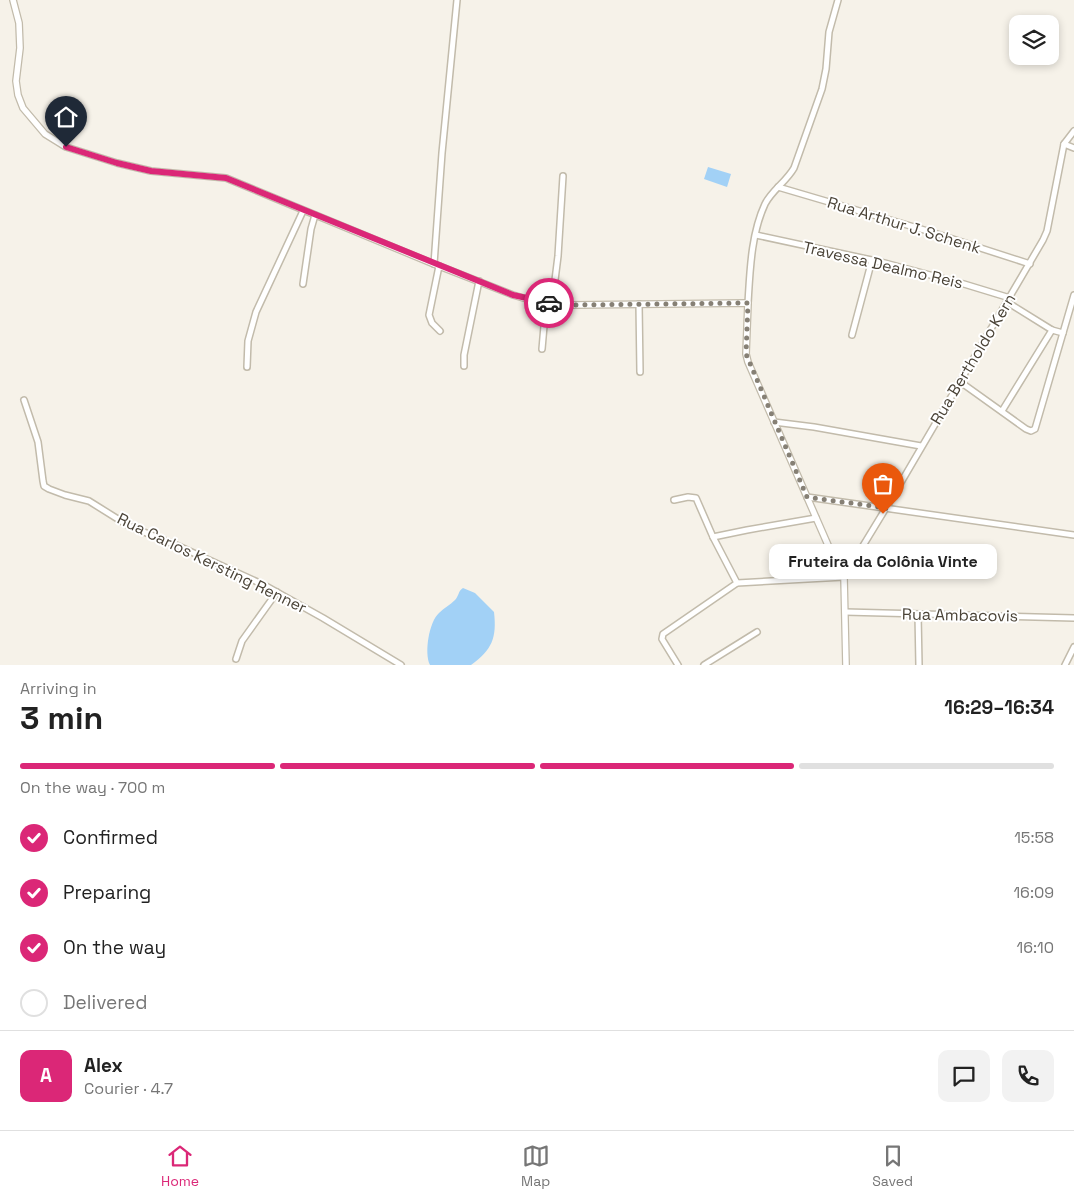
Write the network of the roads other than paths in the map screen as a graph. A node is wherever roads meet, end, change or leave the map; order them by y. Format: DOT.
graph roads {
  1 [pos="12,0"];
  2 [pos="457,0"];
  3 [pos="838,0"];
  4 [pos="1074,131"];
  5 [pos="1064,144"];
  6 [pos="1074,148"];
  7 [pos="563,176"];
  8 [pos="778,187"];
  9 [pos="303,211"];
  10 [pos="315,215"];
  11 [pos="756,235"];
  12 [pos="872,260"];
  13 [pos="1030,264"];
  14 [pos="436,265"];
  15 [pos="479,281"];
  16 [pos="303,284"];
  17 [pos="1074,295"];
  18 [pos="1008,300"];
  19 [pos="549,303"];
  20 [pos="748,303"];
  21 [pos="639,304"];
  22 [pos="1052,330"];
  23 [pos="440,331"];
  24 [pos="1063,333"];
  25 [pos="852,334"];
  26 [pos="542,349"];
  27 [pos="464,366"];
  28 [pos="247,368"];
  29 [pos="640,372"];
  30 [pos="959,381"];
  31 [pos="24,400"];
  32 [pos="1002,411"];
  33 [pos="774,422"];
  34 [pos="922,446"];
  35 [pos="807,497"];
  36 [pos="674,500"];
  37 [pos="886,508"];
  38 [pos="816,518"];
  39 [pos="1074,535"];
  40 [pos="713,537"];
  41 [pos="844,577"];
  42 [pos="737,583"];
  43 [pos="277,592"];
  44 [pos="845,612"];
  45 [pos="918,614"];
  46 [pos="1074,618"];
  47 [pos="757,632"];
  48 [pos="1074,647"];
  49 [pos="236,659"];
  50 [pos="400,665"];
  51 [pos="678,665"];
  52 [pos="704,665"];
  53 [pos="846,665"];
  54 [pos="919,665"];
  55 [pos="1065,665"];
  1 -- 9 [label="street"];
  2 -- 14 [label="street"];
  3 -- 8 [label="street"];
  4 -- 5 [label="street, Rua Bertholdo Kern"];
  5 -- 6 [label="street"];
  5 -- 13 [label="street, Rua Bertholdo Kern"];
  7 -- 19 [label="street"];
  8 -- 11 [label="street"];
  8 -- 13 [label="street, Rua Arthur J. Schenk"];
  9 -- 10 [label="street"];
  9 -- 28 [label="street"];
  10 -- 14 [label="street"];
  10 -- 16 [label="street"];
  11 -- 12 [label="street, Travessa Dealmo Reis"];
  11 -- 20 [label="street"];
  12 -- 18 [label="street, Travessa Dealmo Reis"];
  12 -- 25 [label="street"];
  13 -- 18 [label="street, Rua Bertholdo Kern"];
  14 -- 15 [label="street"];
  14 -- 23 [label="street"];
  15 -- 19 [label="street"];
  15 -- 27 [label="street"];
  17 -- 24 [label="street"];
  18 -- 22 [label="street, Travessa Dealmo Reis"];
  18 -- 30 [label="street, Rua Bertholdo Kern"];
  19 -- 21 [label="street"];
  19 -- 26 [label="street"];
  20 -- 21 [label="street"];
  20 -- 33 [label="street"];
  21 -- 29 [label="street"];
  22 -- 24 [label="street, Travessa Dealmo Reis"];
  22 -- 32 [label="street"];
  24 -- 32 [label="street"];
  30 -- 32 [label="street"];
  30 -- 34 [label="street, Rua Bertholdo Kern"];
  31 -- 43 [label="street, Rua Carlos Kersting Renner"];
  33 -- 34 [label="street"];
  33 -- 35 [label="street"];
  34 -- 37 [label="street, Rua Bertholdo Kern"];
  35 -- 37 [label="street"];
  35 -- 38 [label="street"];
  36 -- 40 [label="street"];
  37 -- 39 [label="street"];
  37 -- 41 [label="street, Rua Bertholdo Kern"];
  38 -- 40 [label="street"];
  38 -- 41 [label="street"];
  40 -- 42 [label="street"];
  41 -- 42 [label="street"];
  41 -- 44 [label="street"];
  42 -- 51 [label="street"];
  43 -- 49 [label="street"];
  43 -- 50 [label="street, Rua Carlos Kersting Renner"];
  44 -- 45 [label="street, Rua Ambacovis"];
  44 -- 53 [label="street"];
  45 -- 46 [label="street, Rua Ambacovis"];
  45 -- 54 [label="street"];
  47 -- 52 [label="street"];
  48 -- 55 [label="street"];
}
